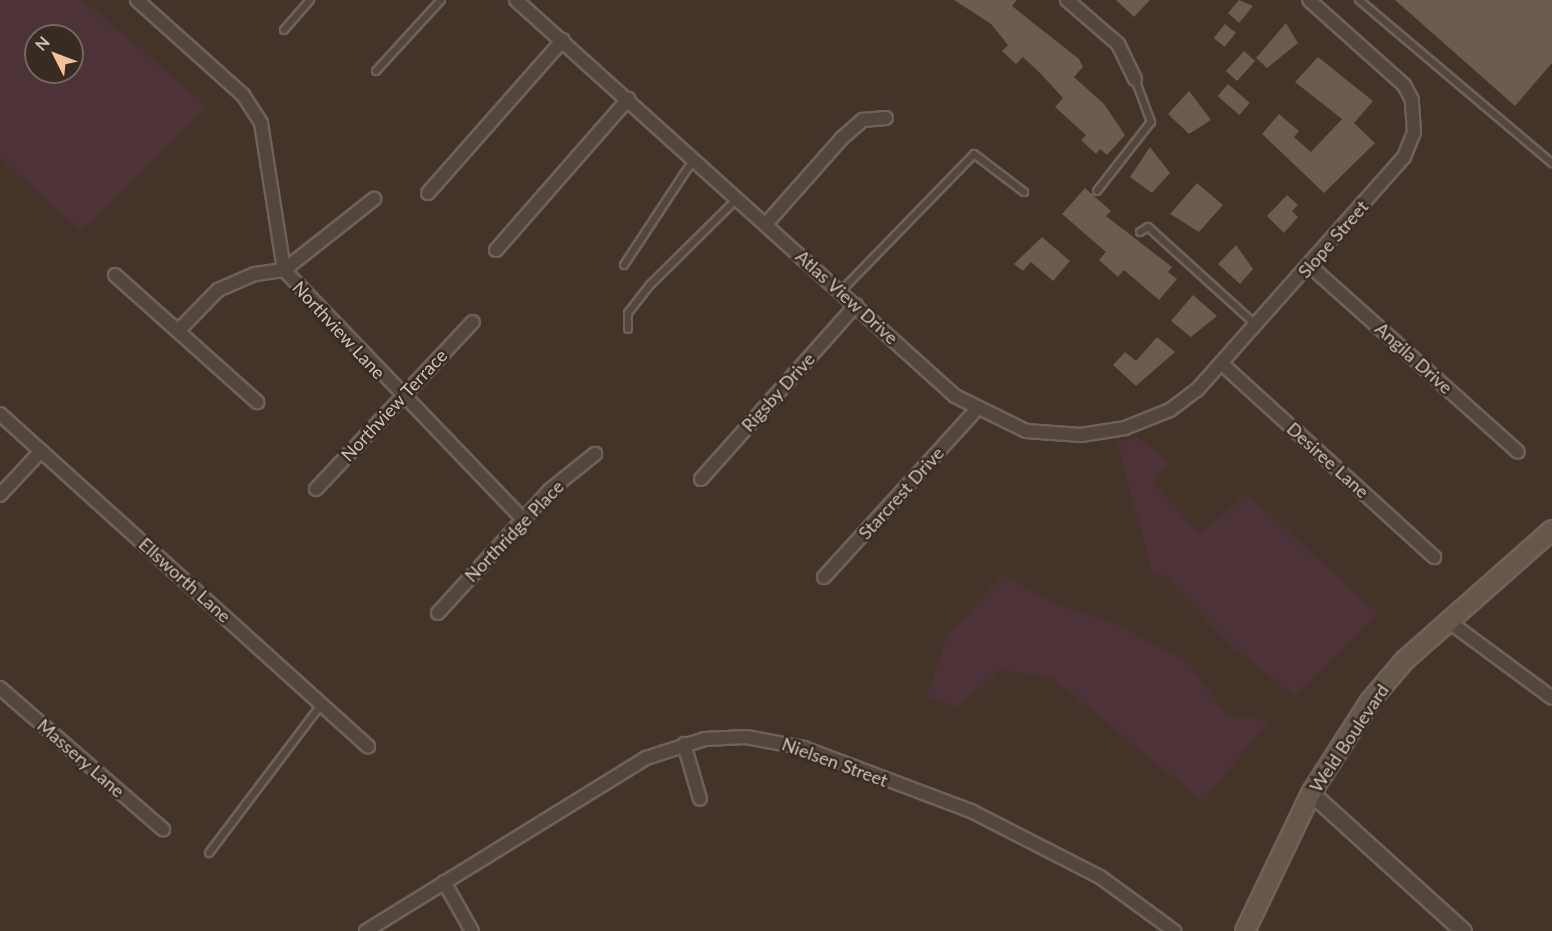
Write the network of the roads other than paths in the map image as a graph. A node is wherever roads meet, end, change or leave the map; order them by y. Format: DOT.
graph roads {
  1 [pos="138,0"];
  2 [pos="310,0"];
  3 [pos="441,0"];
  4 [pos="516,0"];
  5 [pos="1067,0"];
  6 [pos="1309,0"];
  7 [pos="1359,0"];
  8 [pos="284,30"];
  9 [pos="563,40"];
  10 [pos="376,71"];
  11 [pos="1135,79"];
  12 [pos="628,99"];
  13 [pos="886,118"];
  14 [pos="694,159"];
  15 [pos="1552,163"];
  16 [pos="1097,191"];
  17 [pos="1023,192"];
  18 [pos="428,194"];
  19 [pos="738,198"];
  20 [pos="374,199"];
  21 [pos="766,224"];
  22 [pos="1140,232"];
  23 [pos="496,250"];
  24 [pos="624,265"];
  25 [pos="1309,265"];
  26 [pos="284,270"];
  27 [pos="115,275"];
  28 [pos="841,291"];
  29 [pos="856,305"];
  30 [pos="473,322"];
  31 [pos="1256,326"];
  32 [pos="628,329"];
  33 [pos="178,331"];
  34 [pos="1222,364"];
  35 [pos="400,396"];
  36 [pos="257,402"];
  37 [pos="977,409"];
  38 [pos="0,414"];
  39 [pos="41,451"];
  40 [pos="1518,452"];
  41 [pos="595,454"];
  42 [pos="700,479"];
  43 [pos="316,489"];
  44 [pos="0,495"];
  45 [pos="522,518"];
  46 [pos="1552,530"];
  47 [pos="1434,556"];
  48 [pos="824,577"];
  49 [pos="438,613"];
  50 [pos="1448,621"];
  51 [pos="0,688"];
  52 [pos="1552,699"];
  53 [pos="323,703"];
  54 [pos="684,744"];
  55 [pos="368,747"];
  56 [pos="1311,793"];
  57 [pos="700,799"];
  58 [pos="163,829"];
  59 [pos="209,853"];
  60 [pos="444,882"];
  61 [pos="366,931"];
  62 [pos="472,931"];
  63 [pos="1174,931"];
  64 [pos="1245,931"];
  65 [pos="1463,931"];
  1 -- 26 [label="street, Northview Lane"];
  2 -- 8 [label="lane"];
  3 -- 10 [label="lane"];
  4 -- 9 [label="street, Atlas View Drive"];
  5 -- 11 [label="street"];
  6 -- 25 [label="street, Slope Street"];
  7 -- 15 [label="lane"];
  9 -- 12 [label="street, Atlas View Drive"];
  9 -- 18 [label="street"];
  11 -- 16 [label="lane"];
  12 -- 14 [label="street, Atlas View Drive"];
  12 -- 23 [label="street"];
  13 -- 21 [label="street"];
  14 -- 19 [label="street, Atlas View Drive"];
  14 -- 24 [label="lane"];
  17 -- 28 [label="lane"];
  19 -- 21 [label="street, Atlas View Drive"];
  19 -- 32 [label="lane"];
  20 -- 26 [label="street"];
  21 -- 28 [label="street, Atlas View Drive"];
  22 -- 31 [label="lane"];
  25 -- 31 [label="street, Slope Street"];
  25 -- 40 [label="street, Angila Drive"];
  26 -- 33 [label="street"];
  26 -- 35 [label="street, Northview Lane"];
  27 -- 33 [label="street"];
  28 -- 29 [label="street, Atlas View Drive"];
  29 -- 37 [label="street, Atlas View Drive"];
  29 -- 42 [label="street, Rigsby Drive"];
  30 -- 35 [label="street, Northview Terrace"];
  31 -- 34 [label="street, Slope Street"];
  33 -- 36 [label="street"];
  34 -- 37 [label="street, Atlas View Drive"];
  34 -- 47 [label="street, Desiree Lane"];
  35 -- 43 [label="street, Northview Terrace"];
  35 -- 45 [label="street, Northview Lane"];
  37 -- 48 [label="street, Starcrest Drive"];
  38 -- 39 [label="street, Ellsworth Lane"];
  39 -- 44 [label="street"];
  39 -- 53 [label="street, Ellsworth Lane"];
  41 -- 45 [label="street, Northridge Place"];
  45 -- 49 [label="street, Northridge Place"];
  46 -- 50 [label="main road, Weld Boulevard"];
  50 -- 52 [label="street"];
  50 -- 56 [label="main road, Weld Boulevard"];
  51 -- 58 [label="street, Massery Lane"];
  53 -- 55 [label="street, Ellsworth Lane"];
  53 -- 59 [label="lane"];
  54 -- 57 [label="street"];
  54 -- 60 [label="street, Nielsen Street"];
  54 -- 63 [label="street, Nielsen Street"];
  56 -- 64 [label="main road, Weld Boulevard"];
  56 -- 65 [label="street"];
  60 -- 61 [label="street, Nielsen Street"];
  60 -- 62 [label="street"];
}
